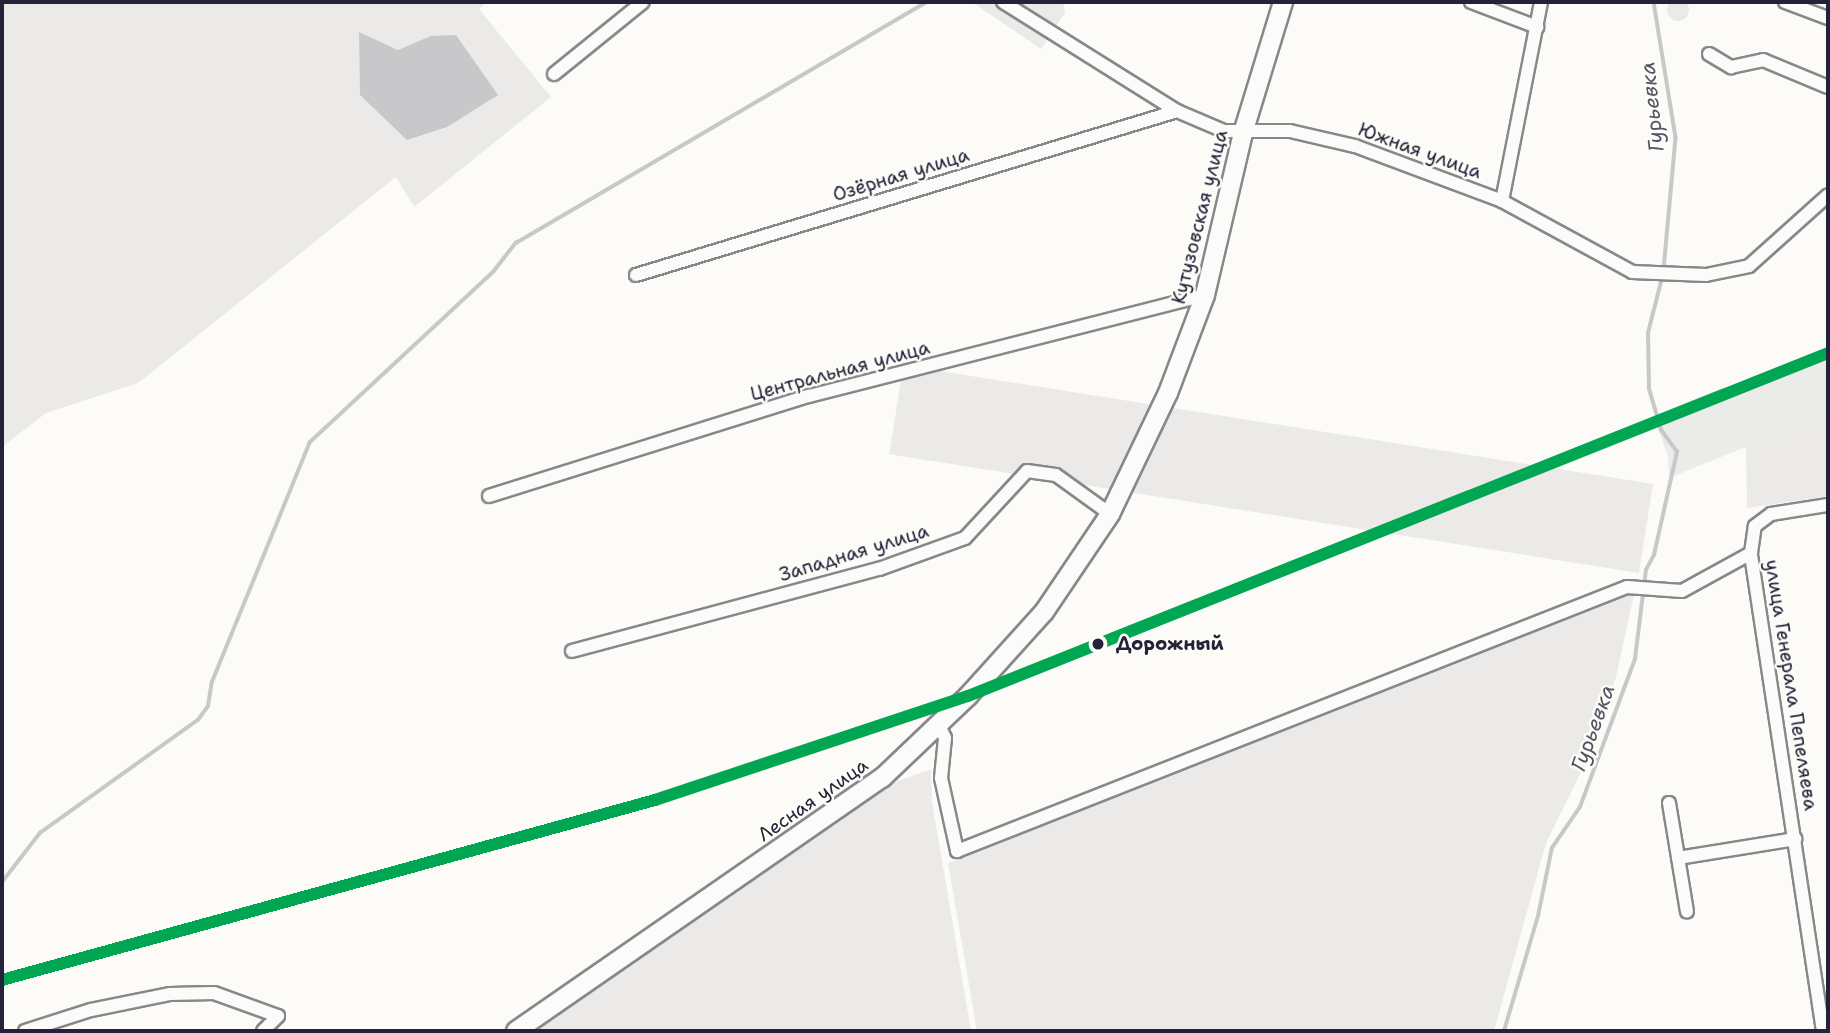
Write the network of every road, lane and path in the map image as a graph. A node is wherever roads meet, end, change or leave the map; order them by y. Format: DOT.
graph roads {
  1 [pos="643,2"];
  2 [pos="1003,2"];
  3 [pos="1283,2"];
  4 [pos="1471,2"];
  5 [pos="1541,2"];
  6 [pos="1784,2"];
  7 [pos="1828,18"];
  8 [pos="1537,27"];
  9 [pos="1709,54"];
  10 [pos="554,74"];
  11 [pos="1828,87"];
  12 [pos="1177,111"];
  13 [pos="1243,133"];
  14 [pos="1828,195"];
  15 [pos="1502,201"];
  16 [pos="636,275"];
  17 [pos="1205,295"];
  18 [pos="489,496"];
  19 [pos="1828,505"];
  20 [pos="1110,514"];
  21 [pos="1086,548"];
  22 [pos="1751,553"];
  23 [pos="572,651"];
  24 [pos="939,725"];
  25 [pos="1669,803"];
  26 [pos="1795,839"];
  27 [pos="1678,858"];
  28 [pos="1686,912"];
  29 [pos="25,1031"];
  30 [pos="263,1031"];
  31 [pos="516,1031"];
  32 [pos="1823,1031"];
  1 -- 10 [label="street"];
  2 -- 12 [label="street, Южная улица"];
  3 -- 13 [label="street, Кутузовская улица"];
  4 -- 8 [label="street"];
  5 -- 8 [label="street"];
  6 -- 7 [label="street"];
  8 -- 15 [label="street"];
  9 -- 11 [label="street"];
  12 -- 13 [label="street, Южная улица"];
  12 -- 16 [label="street, Озёрная улица"];
  13 -- 15 [label="street, Южная улица"];
  13 -- 17 [label="street, Кутузовская улица"];
  14 -- 15 [label="street, Южная улица"];
  17 -- 18 [label="street, Центральная улица"];
  17 -- 20 [label="street, Кутузовская улица"];
  19 -- 22 [label="street"];
  20 -- 21 [label="street, Кутузовская улица"];
  20 -- 23 [label="street, Западная улица"];
  21 -- 24 [label="street, Лесная улица"];
  22 -- 24 [label="street"];
  22 -- 26 [label="street, улица Генерала Пепеляева"];
  24 -- 31 [label="street, Лесная улица"];
  25 -- 27 [label="street"];
  26 -- 27 [label="street"];
  26 -- 32 [label="street, улица Генерала Пепеляева"];
  27 -- 28 [label="street"];
  29 -- 30 [label="street"];
}
